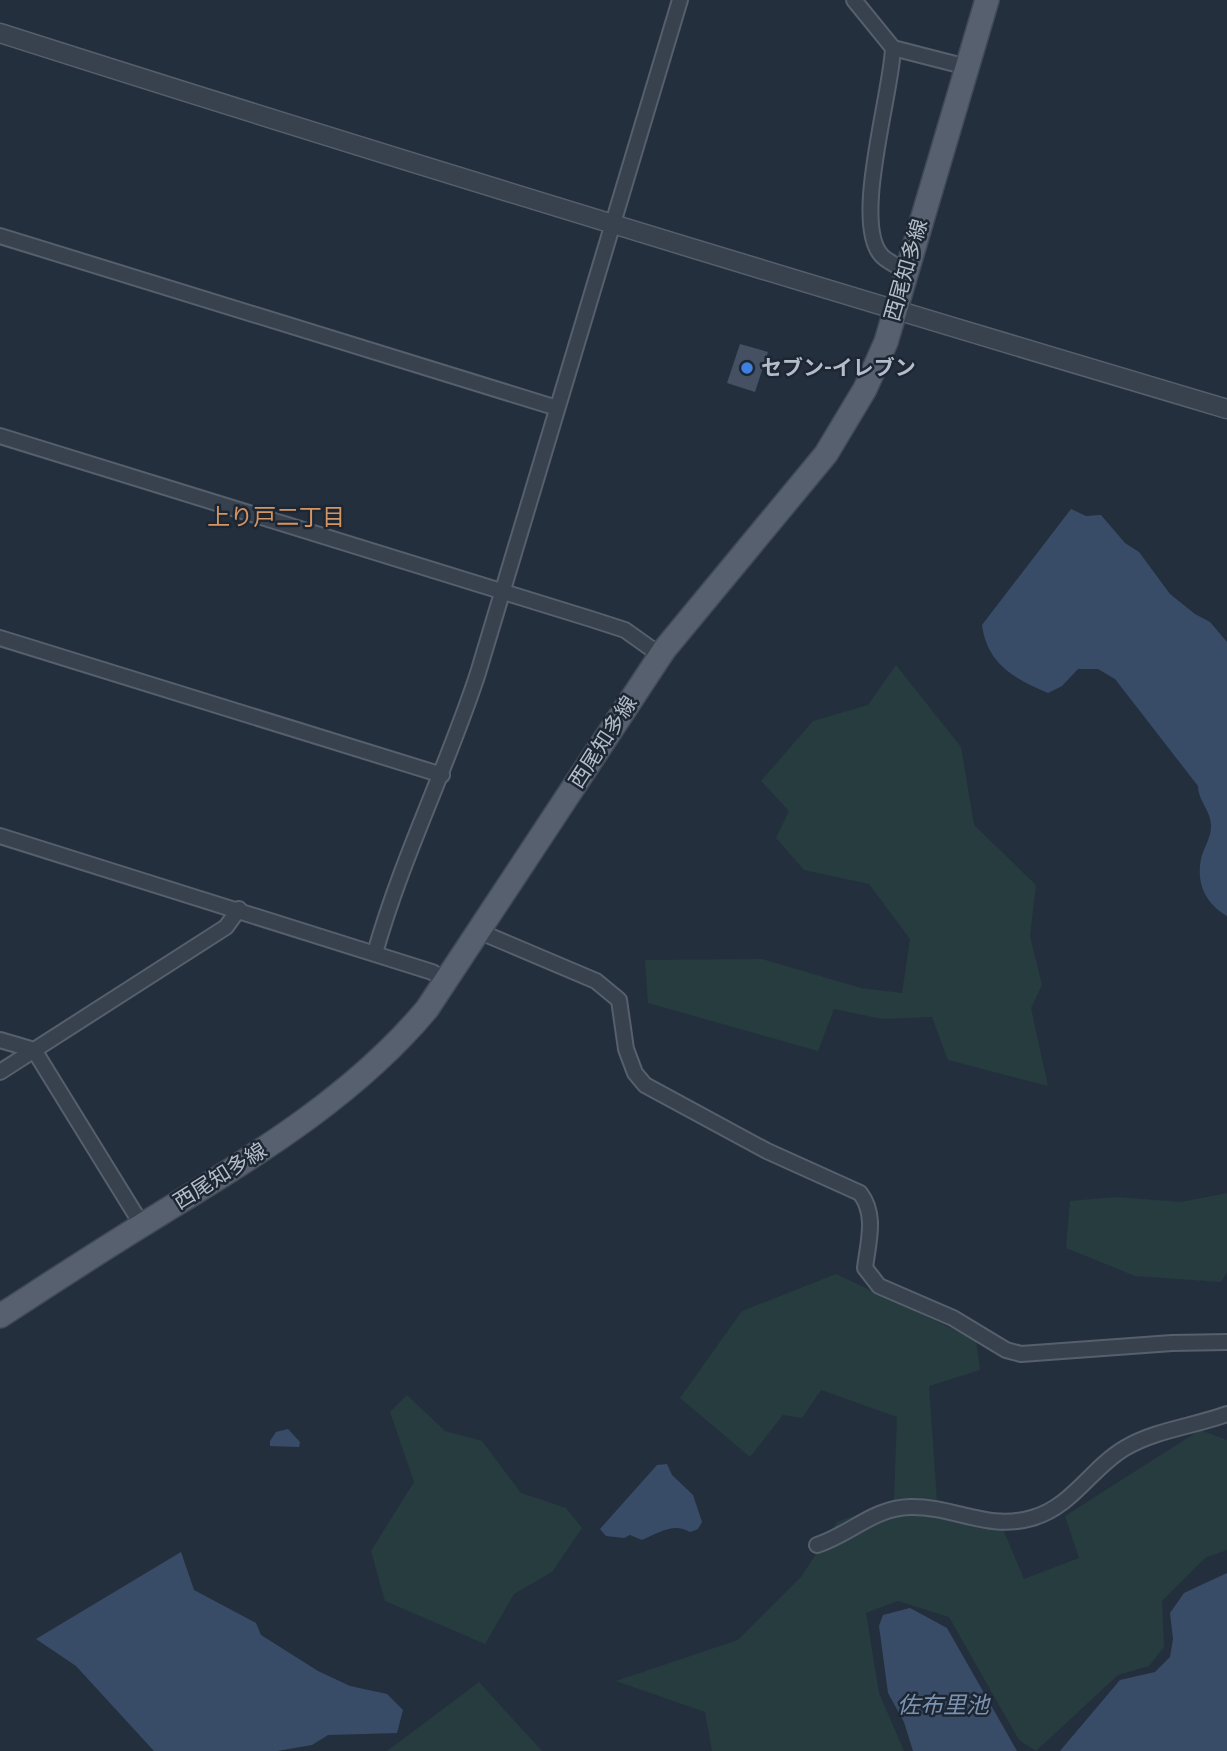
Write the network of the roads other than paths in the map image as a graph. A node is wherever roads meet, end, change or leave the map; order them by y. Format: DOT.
graph roads {
  1 [pos="680,0"];
  2 [pos="854,0"];
  3 [pos="987,0"];
  4 [pos="0,33"];
  5 [pos="893,48"];
  6 [pos="967,67"];
  7 [pos="613,222"];
  8 [pos="0,236"];
  9 [pos="905,271"];
  10 [pos="895,310"];
  11 [pos="557,408"];
  12 [pos="1227,409"];
  13 [pos="0,436"];
  14 [pos="502,592"];
  15 [pos="0,638"];
  16 [pos="664,650"];
  17 [pos="442,775"];
  18 [pos="0,836"];
  19 [pos="239,909"];
  20 [pos="478,931"];
  21 [pos="375,953"];
  22 [pos="447,980"];
  23 [pos="0,1040"];
  24 [pos="34,1050"];
  25 [pos="0,1072"];
  26 [pos="142,1225"];
  27 [pos="0,1316"];
  28 [pos="1227,1342"];
  29 [pos="1227,1414"];
  30 [pos="817,1545"];
  1 -- 7 [label="street"];
  2 -- 5 [label="street"];
  3 -- 6 [label="main road, 西尾知多線"];
  4 -- 7 [label="street"];
  5 -- 6 [label="street"];
  5 -- 9 [label="street"];
  6 -- 9 [label="main road, 西尾知多線"];
  7 -- 10 [label="street"];
  7 -- 11 [label="street"];
  8 -- 11 [label="street"];
  9 -- 10 [label="main road, 西尾知多線"];
  10 -- 12 [label="street"];
  10 -- 16 [label="main road, 西尾知多線"];
  11 -- 14 [label="street"];
  13 -- 14 [label="street"];
  14 -- 16 [label="street"];
  14 -- 17 [label="street"];
  15 -- 17 [label="street"];
  16 -- 20 [label="main road, 西尾知多線"];
  17 -- 21 [label="street"];
  18 -- 19 [label="street"];
  19 -- 21 [label="street"];
  19 -- 24 [label="street"];
  20 -- 22 [label="main road, 西尾知多線"];
  20 -- 28 [label="street"];
  21 -- 22 [label="street"];
  22 -- 26 [label="main road, 西尾知多線"];
  23 -- 24 [label="street"];
  24 -- 25 [label="street"];
  24 -- 26 [label="street"];
  26 -- 27 [label="main road, 西尾知多線"];
  29 -- 30 [label="street"];
}
